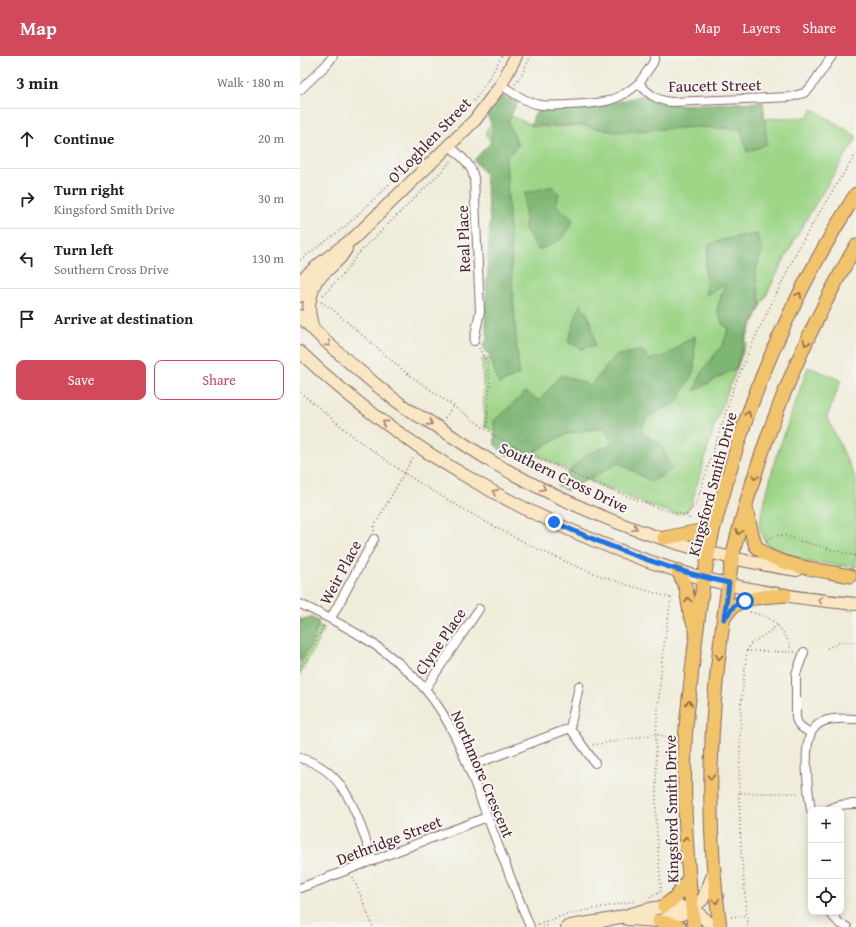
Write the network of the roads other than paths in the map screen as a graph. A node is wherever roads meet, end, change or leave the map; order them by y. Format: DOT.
graph roads {
  1 [pos="333,56"];
  2 [pos="516,56"];
  3 [pos="655,56"];
  4 [pos="832,56"];
  5 [pos="638,83"];
  6 [pos="501,85"];
  7 [pos="300,90"];
  8 [pos="449,144"];
  9 [pos="856,194"];
  10 [pos="856,246"];
  11 [pos="306,279"];
  12 [pos="300,296"];
  13 [pos="300,316"];
  14 [pos="313,330"];
  15 [pos="474,342"];
  16 [pos="300,352"];
  17 [pos="746,507"];
  18 [pos="714,527"];
  19 [pos="664,538"];
  20 [pos="374,539"];
  21 [pos="709,553"];
  22 [pos="733,558"];
  23 [pos="678,571"];
  24 [pos="853,576"];
  25 [pos="705,578"];
  26 [pos="729,583"];
  27 [pos="785,595"];
  28 [pos="300,604"];
  29 [pos="856,604"];
  30 [pos="479,609"];
  31 [pos="330,618"];
  32 [pos="724,619"];
  33 [pos="696,631"];
  34 [pos="804,652"];
  35 [pos="579,686"];
  36 [pos="424,688"];
  37 [pos="856,719"];
  38 [pos="570,728"];
  39 [pos="811,733"];
  40 [pos="300,758"];
  41 [pos="595,763"];
  42 [pos="468,767"];
  43 [pos="856,804"];
  44 [pos="810,807"];
  45 [pos="833,807"];
  46 [pos="487,817"];
  47 [pos="373,860"];
  48 [pos="713,875"];
  49 [pos="689,878"];
  50 [pos="300,888"];
  51 [pos="664,906"];
  52 [pos="692,909"];
  53 [pos="832,915"];
  54 [pos="614,919"];
  55 [pos="659,921"];
  56 [pos="717,923"];
  57 [pos="530,927"];
  58 [pos="567,927"];
  59 [pos="680,927"];
  60 [pos="694,927"];
  61 [pos="847,927"];
  1 -- 7 [label="street"];
  2 -- 6 [label="main road, O'Loghlen Street"];
  3 -- 5 [label="street"];
  4 -- 5 [label="street, Faucett Street"];
  5 -- 6 [label="street"];
  6 -- 8 [label="main road, O'Loghlen Street"];
  8 -- 11 [label="main road, O'Loghlen Street"];
  8 -- 15 [label="street, Real Place"];
  18 -- 9 [label="main road, Kingsford Smith Drive, one-way"];
  10 -- 17 [label="main road, one-way"];
  11 -- 12 [label="main road, O'Loghlen Street"];
  11 -- 14 [label="main road"];
  13 -- 14 [label="main road, Southern Cross Drive"];
  14 -- 19 [label="main road, Southern Cross Drive, one-way"];
  23 -- 16 [label="main road, one-way"];
  17 -- 22 [label="main road, one-way"];
  17 -- 24 [label="main road"];
  18 -- 19 [label="main road"];
  18 -- 21 [label="main road, Kingsford Smith Drive"];
  19 -- 21 [label="main road, Southern Cross Drive"];
  20 -- 31 [label="street, Weir Place"];
  21 -- 22 [label="main road, Southern Cross Drive"];
  21 -- 25 [label="main road, Kingsford Smith Drive"];
  22 -- 24 [label="main road, Southern Cross Drive"];
  22 -- 26 [label="main road"];
  23 -- 25 [label="main road"];
  33 -- 23 [label="main road, one-way"];
  25 -- 26 [label="main road"];
  25 -- 33 [label="main road, Kingsford Smith Drive"];
  26 -- 27 [label="main road"];
  26 -- 32 [label="main road"];
  29 -- 27 [label="main road, one-way"];
  27 -- 32 [label="main road"];
  28 -- 31 [label="street, Northmore Crescent"];
  30 -- 36 [label="street, Clyne Place"];
  31 -- 36 [label="street, Northmore Crescent"];
  32 -- 48 [label="main road, one-way"];
  49 -- 33 [label="main road, Kingsford Smith Drive, one-way"];
  34 -- 39 [label="street"];
  35 -- 38 [label="street"];
  36 -- 42 [label="street, Northmore Crescent"];
  37 -- 39 [label="street"];
  38 -- 41 [label="street"];
  38 -- 42 [label="street"];
  39 -- 44 [label="street"];
  40 -- 47 [label="street"];
  42 -- 46 [label="street, Northmore Crescent"];
  43 -- 45 [label="street"];
  46 -- 47 [label="street, Dethridge Street"];
  46 -- 57 [label="street, Northmore Crescent"];
  47 -- 50 [label="street, Dethridge Street"];
  48 -- 52 [label="main road"];
  48 -- 56 [label="main road, one-way"];
  49 -- 51 [label="main road"];
  49 -- 52 [label="main road, Kingsford Smith Drive"];
  51 -- 52 [label="main road"];
  51 -- 54 [label="main road"];
  52 -- 55 [label="main road"];
  52 -- 56 [label="main road"];
  52 -- 60 [label="main road, Kingsford Smith Drive"];
  53 -- 61 [label="street"];
  54 -- 55 [label="main road"];
  54 -- 58 [label="main road"];
  55 -- 59 [label="main road"];
}
